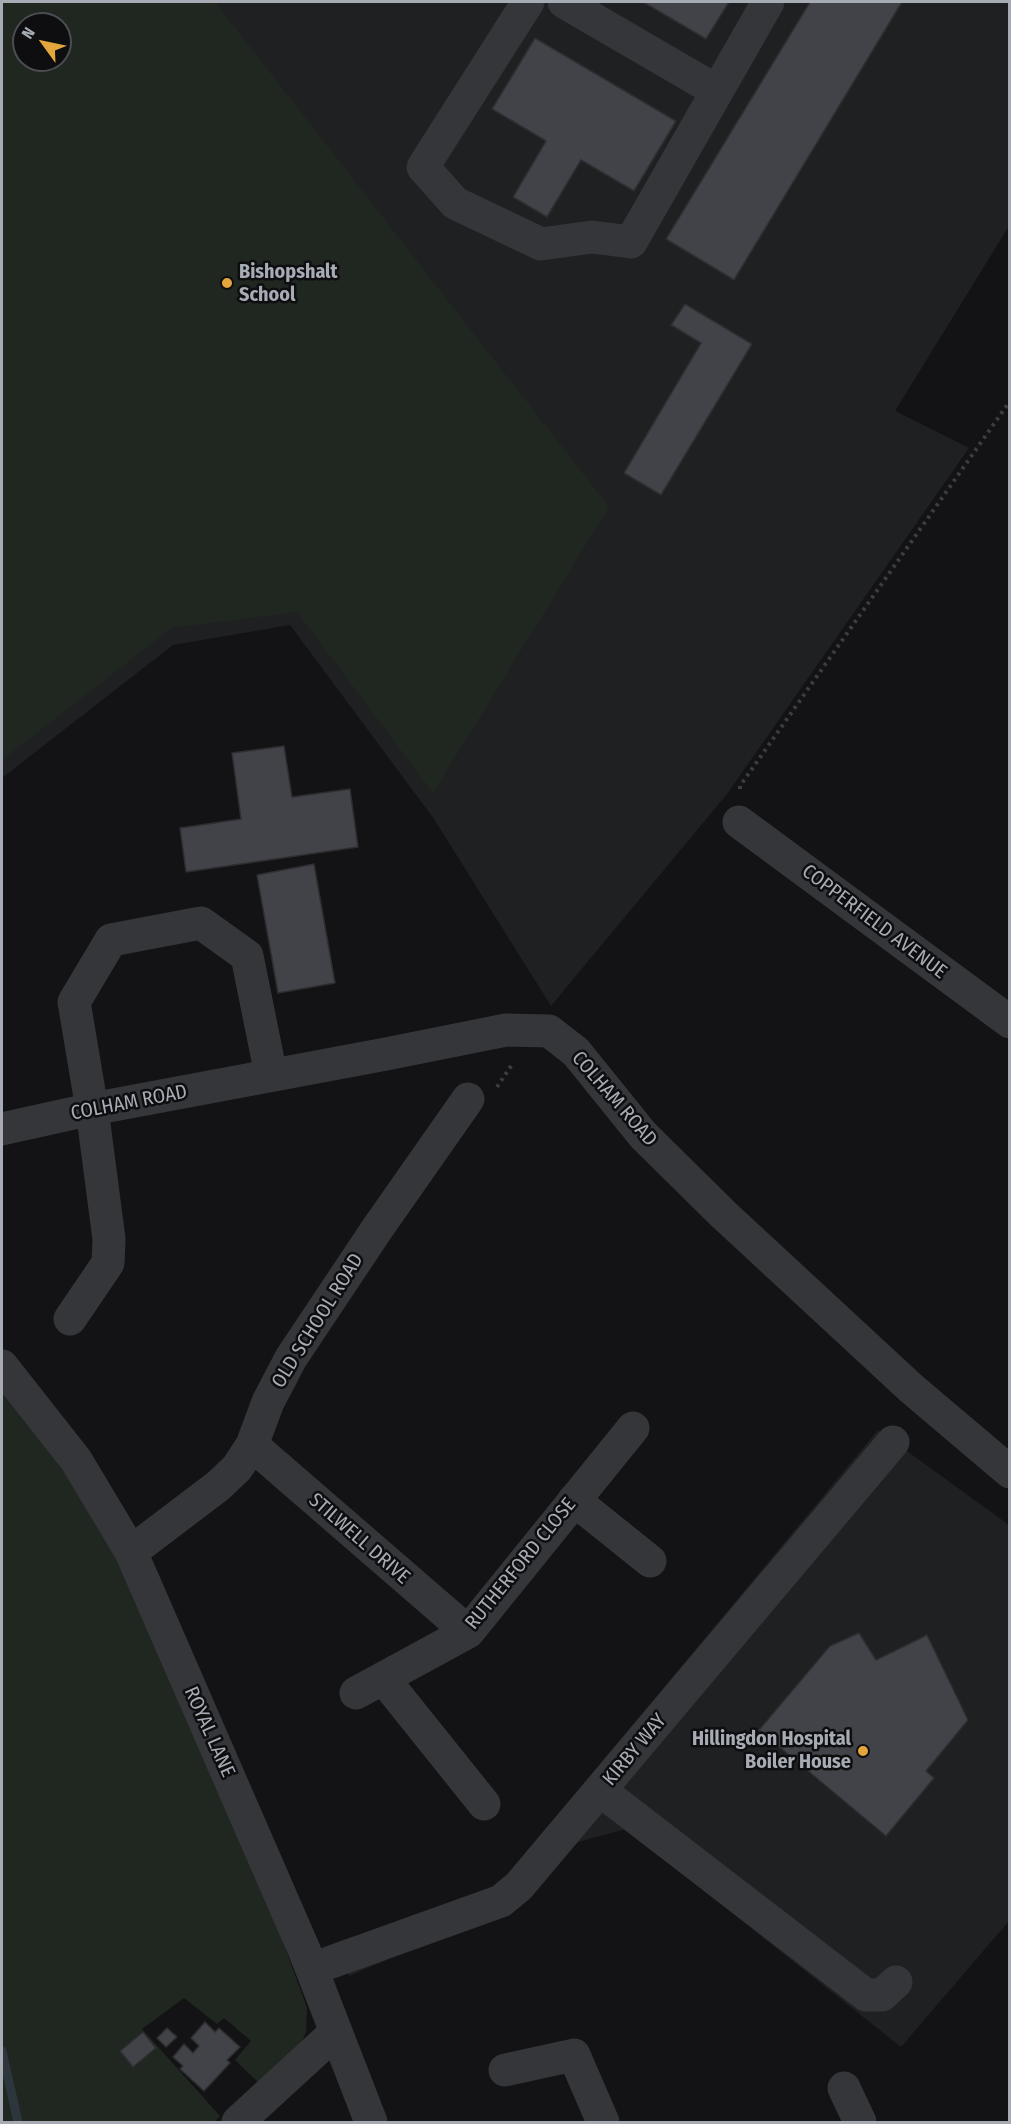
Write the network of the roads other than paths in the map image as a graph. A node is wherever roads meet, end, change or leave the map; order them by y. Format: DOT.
graph roads {
  1 [pos="528,2"];
  2 [pos="564,2"];
  3 [pos="768,2"];
  4 [pos="717,91"];
  5 [pos="739,822"];
  6 [pos="1010,1022"];
  7 [pos="271,1075"];
  8 [pos="468,1099"];
  9 [pos="92,1109"];
  10 [pos="2,1130"];
  11 [pos="70,1319"];
  12 [pos="2,1365"];
  13 [pos="633,1428"];
  14 [pos="893,1442"];
  15 [pos="252,1445"];
  16 [pos="1010,1472"];
  17 [pos="574,1500"];
  18 [pos="131,1552"];
  19 [pos="650,1561"];
  20 [pos="468,1632"];
  21 [pos="601,1791"];
  22 [pos="484,1804"];
  23 [pos="312,1969"];
  24 [pos="896,1982"];
  25 [pos="336,2032"];
  26 [pos="505,2070"];
  27 [pos="844,2088"];
  28 [pos="238,2122"];
  29 [pos="372,2122"];
  30 [pos="603,2122"];
  31 [pos="860,2122"];
  1 -- 4 [label="street"];
  2 -- 4 [label="street"];
  3 -- 4 [label="street"];
  5 -- 6 [label="street, COPPERFIELD AVENUE"];
  7 -- 9 [label="street, COLHAM ROAD"];
  7 -- 9 [label="street"];
  7 -- 16 [label="street, COLHAM ROAD"];
  8 -- 15 [label="street, OLD SCHOOL ROAD"];
  9 -- 10 [label="street, COLHAM ROAD"];
  9 -- 11 [label="street"];
  12 -- 18 [label="street, ROYAL LANE"];
  13 -- 17 [label="street, RUTHERFORD CLOSE"];
  14 -- 21 [label="street, KIRBY WAY"];
  15 -- 18 [label="street, OLD SCHOOL ROAD"];
  15 -- 20 [label="street, STILWELL DRIVE"];
  17 -- 19 [label="street"];
  17 -- 20 [label="street, RUTHERFORD CLOSE"];
  18 -- 23 [label="street, ROYAL LANE"];
  20 -- 22 [label="street, RUTHERFORD CLOSE"];
  21 -- 23 [label="street, KIRBY WAY"];
  21 -- 24 [label="street"];
  23 -- 25 [label="street, ROYAL LANE"];
  25 -- 28 [label="street"];
  25 -- 29 [label="street, ROYAL LANE"];
  26 -- 30 [label="street"];
  27 -- 31 [label="street"];
}
